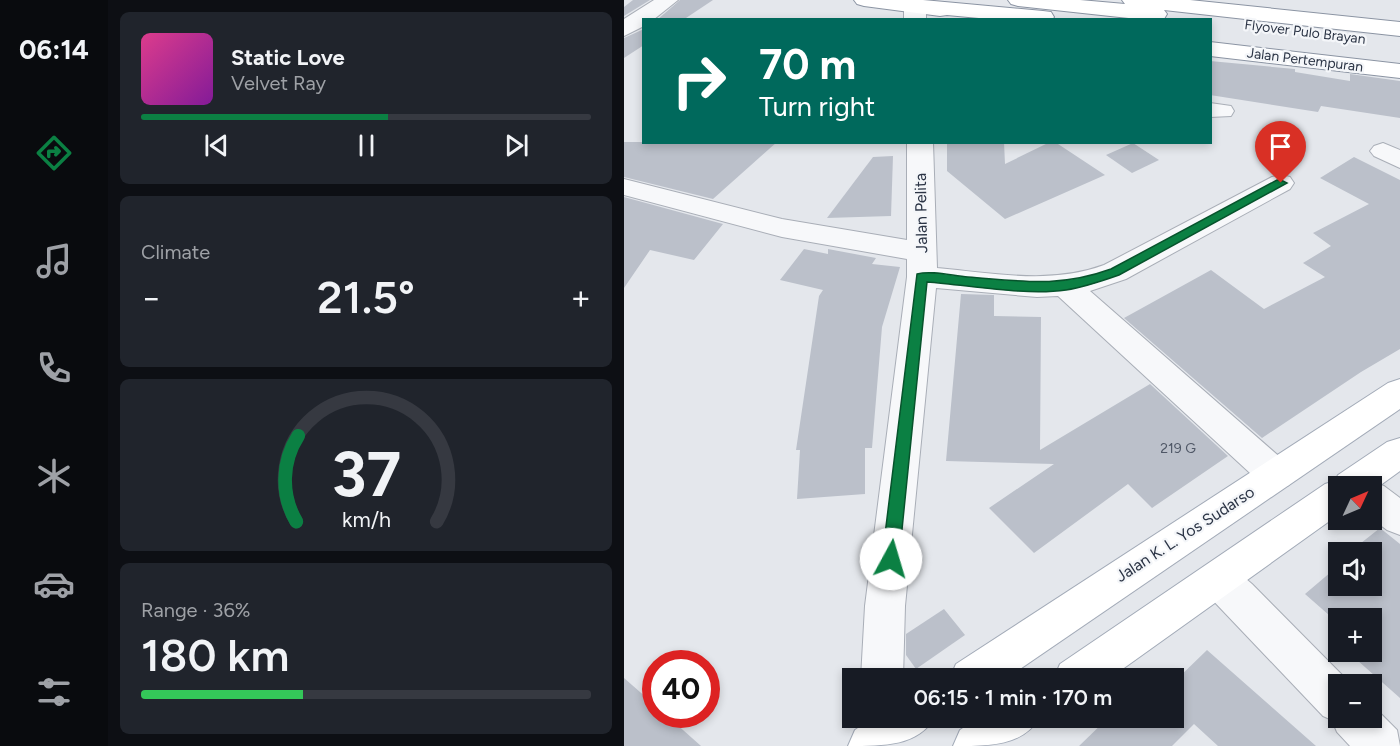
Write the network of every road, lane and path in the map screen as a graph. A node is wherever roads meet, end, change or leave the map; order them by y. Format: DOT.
graph roads {
  1 [pos="864,0"];
  2 [pos="1018,0"];
  3 [pos="1132,0"];
  4 [pos="665,9"];
  5 [pos="922,10"];
  6 [pos="647,18"];
  7 [pos="983,18"];
  8 [pos="1035,18"];
  9 [pos="1185,18"];
  10 [pos="642,20"];
  11 [pos="1212,20"];
  12 [pos="624,29"];
  13 [pos="1400,29"];
  14 [pos="1212,35"];
  15 [pos="1400,43"];
  16 [pos="1212,49"];
  17 [pos="1400,58"];
  18 [pos="1400,71"];
  19 [pos="920,144"];
  20 [pos="1281,183"];
  21 [pos="624,186"];
  22 [pos="922,265"];
  23 [pos="1065,286"];
  24 [pos="1400,392"];
  25 [pos="1400,452"];
  26 [pos="1276,475"];
  27 [pos="1370,476"];
  28 [pos="1328,506"];
  29 [pos="1382,507"];
  30 [pos="1400,519"];
  31 [pos="1218,579"];
  32 [pos="882,668"];
  33 [pos="986,668"];
  34 [pos="1089,668"];
  35 [pos="1328,690"];
  36 [pos="1002,728"];
  37 [pos="1364,728"];
  38 [pos="976,746"];
  39 [pos="1381,746"];
  1 -- 5 [label="main road"];
  2 -- 9 [label="main road"];
  3 -- 13 [label="main road"];
  4 -- 6 [label="street"];
  5 -- 7 [label="main road"];
  5 -- 8 [label="main road"];
  10 -- 12 [label="street"];
  11 -- 15 [label="main road, Flyover Pulo Brayan"];
  14 -- 17 [label="main road, Flyover Pulo Brayan"];
  16 -- 18 [label="main road, Jalan Pertempuran"];
  19 -- 22 [label="street, Jalan Pelita"];
  20 -- 23 [label="street"];
  21 -- 22 [label="street"];
  22 -- 23 [label="street"];
  22 -- 32 [label="street, Jalan Pelita"];
  23 -- 26 [label="street"];
  24 -- 26 [label="main road, Jalan K. L. Yos Sudarso"];
  25 -- 27 [label="main road"];
  26 -- 33 [label="main road, Jalan K. L. Yos Sudarso"];
  28 -- 31 [label="main road"];
  29 -- 30 [label="street"];
  31 -- 34 [label="main road"];
  31 -- 35 [label="street"];
  36 -- 38 [label="main road"];
  37 -- 39 [label="street"];
}
